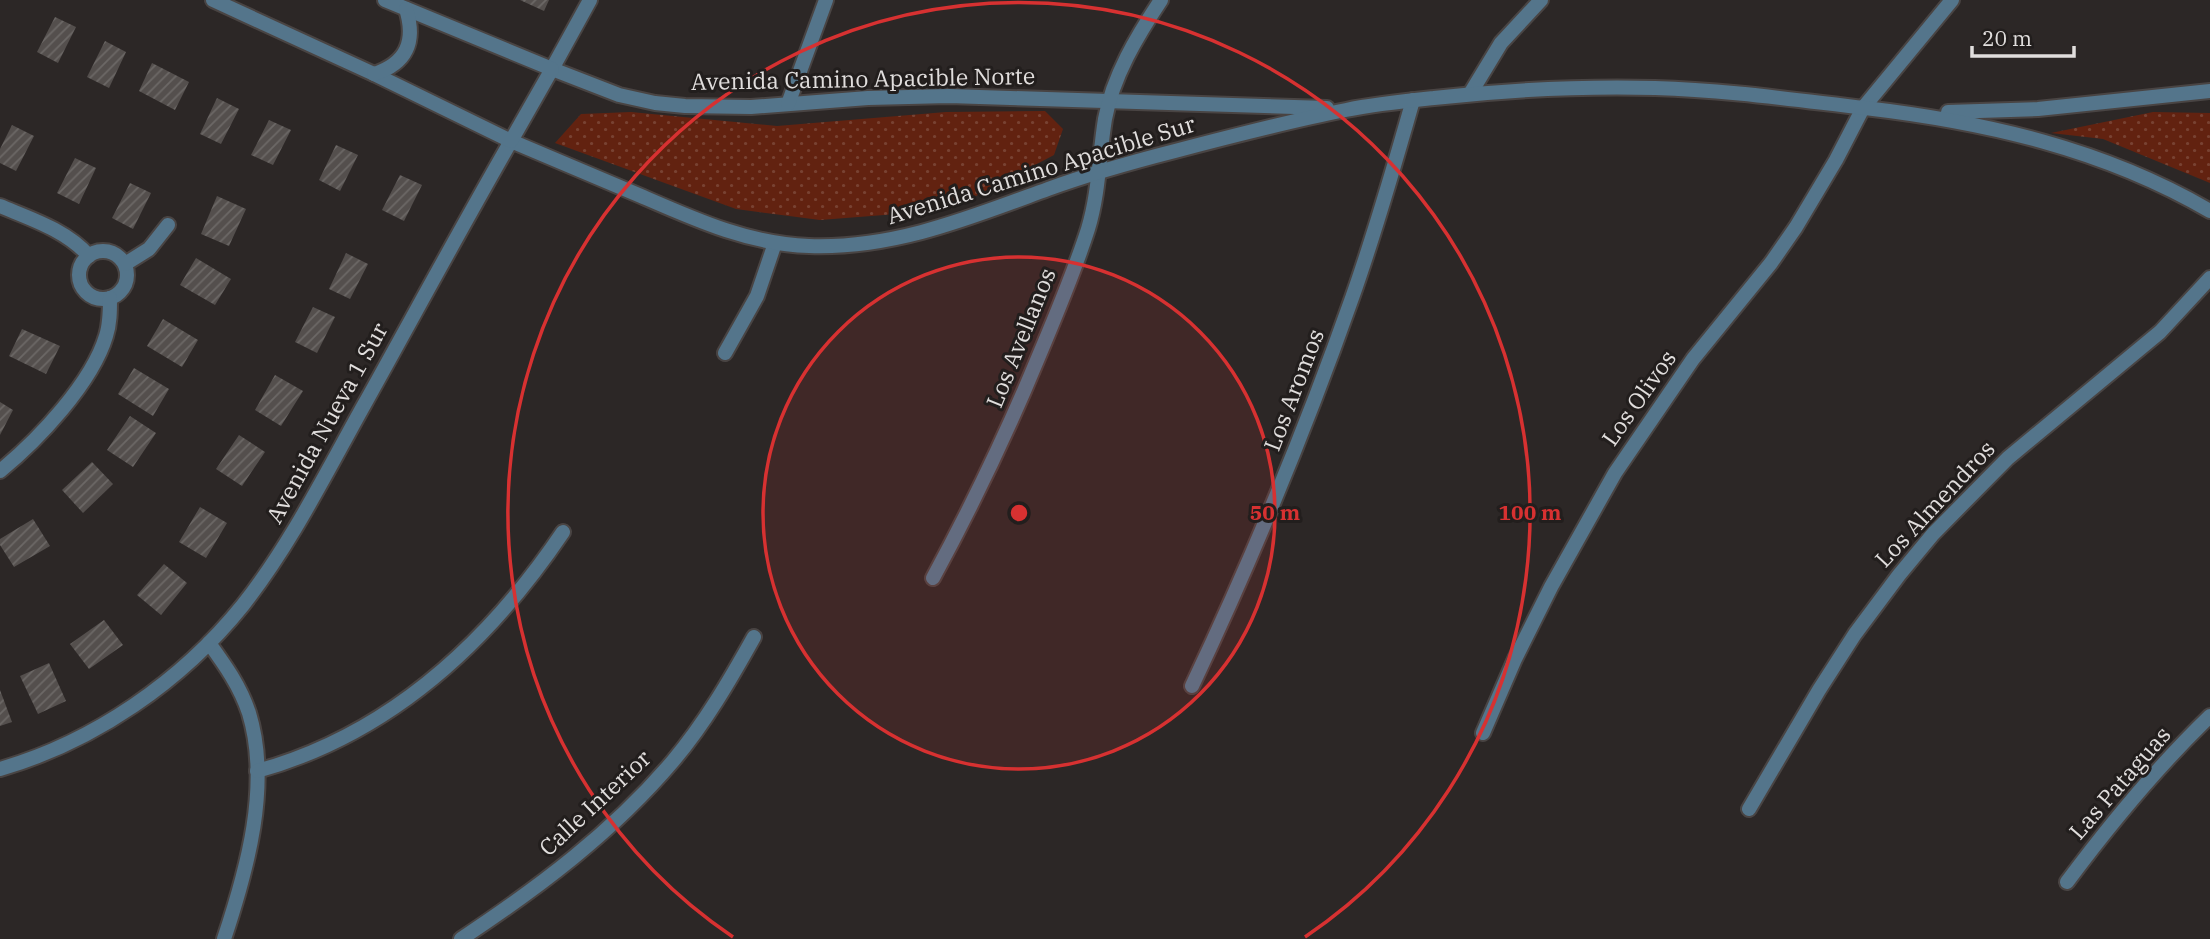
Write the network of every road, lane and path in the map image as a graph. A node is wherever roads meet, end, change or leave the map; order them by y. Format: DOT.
graph roads {
  1 [pos="212,0"];
  2 [pos="385,0"];
  3 [pos="590,0"];
  4 [pos="826,0"];
  5 [pos="1161,0"];
  6 [pos="1541,0"];
  7 [pos="1952,0"];
  8 [pos="406,9"];
  9 [pos="552,69"];
  10 [pos="374,74"];
  11 [pos="2210,91"];
  12 [pos="1470,94"];
  13 [pos="1413,100"];
  14 [pos="1110,102"];
  15 [pos="788,104"];
  16 [pos="1863,108"];
  17 [pos="1349,109"];
  18 [pos="1898,111"];
  19 [pos="511,141"];
  20 [pos="1100,173"];
  21 [pos="0,206"];
  22 [pos="2210,211"];
  23 [pos="168,225"];
  24 [pos="775,243"];
  25 [pos="89,256"];
  26 [pos="125,264"];
  27 [pos="2210,278"];
  28 [pos="110,298"];
  29 [pos="725,353"];
  30 [pos="0,471"];
  31 [pos="563,532"];
  32 [pos="933,578"];
  33 [pos="754,637"];
  34 [pos="209,643"];
  35 [pos="1192,686"];
  36 [pos="2210,716"];
  37 [pos="1483,733"];
  38 [pos="0,769"];
  39 [pos="257,771"];
  40 [pos="1749,809"];
  41 [pos="2067,882"];
  42 [pos="224,939"];
  43 [pos="461,939"];
  1 -- 10 [label="street, Avenida Camino Apacible Sur"];
  2 -- 8 [label="street, Avenida Camino Apacible Norte"];
  3 -- 9 [label="street, Avenida Nueva 1 Sur"];
  4 -- 15 [label="street"];
  5 -- 14 [label="street, Los Avellanos"];
  6 -- 12 [label="street"];
  7 -- 16 [label="street, Los Olivos"];
  8 -- 9 [label="street, Avenida Camino Apacible Norte"];
  8 -- 10 [label="street"];
  9 -- 15 [label="street, Avenida Camino Apacible Norte"];
  9 -- 19 [label="street, Avenida Nueva 1 Sur"];
  10 -- 19 [label="street, Avenida Camino Apacible Sur"];
  11 -- 18 [label="street"];
  12 -- 13 [label="street"];
  12 -- 16 [label="street"];
  13 -- 17 [label="street"];
  13 -- 35 [label="street, Los Aromos"];
  14 -- 15 [label="street, Avenida Camino Apacible Norte"];
  14 -- 17 [label="street, Avenida Camino Apacible Norte"];
  14 -- 20 [label="street, Los Avellanos"];
  16 -- 18 [label="street"];
  16 -- 37 [label="street, Los Olivos"];
  17 -- 20 [label="street, Avenida Camino Apacible Sur"];
  18 -- 22 [label="street"];
  19 -- 24 [label="street, Avenida Camino Apacible Sur"];
  19 -- 34 [label="street, Avenida Nueva 1 Sur"];
  20 -- 24 [label="street, Avenida Camino Apacible Sur"];
  20 -- 32 [label="street, Los Avellanos"];
  21 -- 25 [label="street"];
  23 -- 26 [label="street"];
  24 -- 29 [label="street"];
  25 -- 26 [label="street"];
  25 -- 28 [label="street"];
  26 -- 28 [label="street"];
  27 -- 40 [label="street, Los Almendros"];
  28 -- 30 [label="street"];
  31 -- 39 [label="street"];
  33 -- 43 [label="street, Calle Interior"];
  34 -- 38 [label="street, Avenida Nueva 1 Sur"];
  34 -- 39 [label="street"];
  36 -- 41 [label="street, Las Pataguas"];
  39 -- 42 [label="street"];
}
